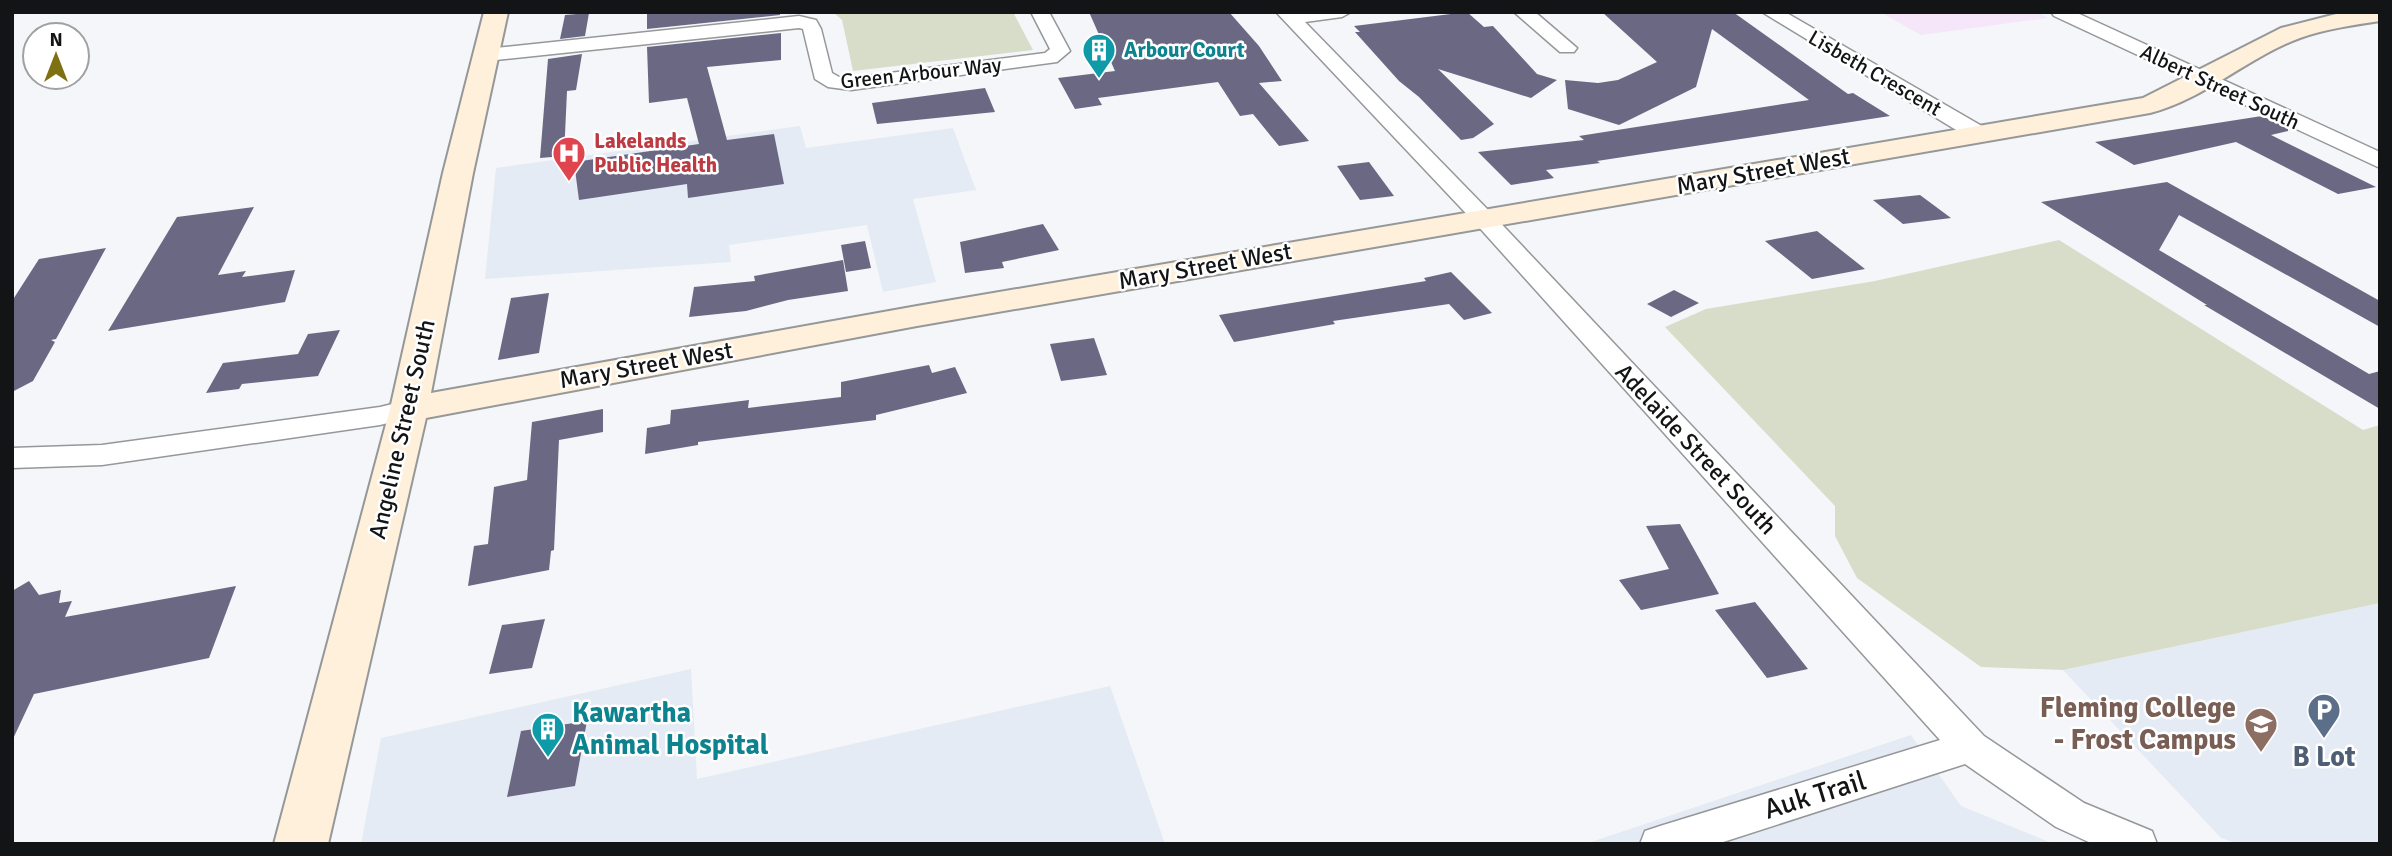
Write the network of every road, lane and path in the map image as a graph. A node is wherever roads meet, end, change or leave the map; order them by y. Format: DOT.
graph roads {
  1 [pos="496,12"];
  2 [pos="1040,12"];
  3 [pos="1342,12"];
  4 [pos="1522,12"];
  5 [pos="1771,12"];
  6 [pos="2060,12"];
  7 [pos="2380,13"];
  8 [pos="1288,15"];
  9 [pos="1567,48"];
  10 [pos="486,55"];
  11 [pos="2204,79"];
  12 [pos="1979,134"];
  13 [pos="2380,161"];
  14 [pos="1485,220"];
  15 [pos="409,410"];
  16 [pos="12,458"];
  17 [pos="1970,747"];
  18 [pos="301,844"];
  19 [pos="1660,844"];
  20 [pos="2137,844"];
  1 -- 10 [label="street, Angeline Street South"];
  2 -- 10 [label="street, Green Arbour Way"];
  3 -- 8 [label="street"];
  4 -- 9 [label="street"];
  5 -- 12 [label="street, Lisbeth Crescent"];
  6 -- 11 [label="street, Albert Street South"];
  7 -- 11 [label="street, Mary Street West"];
  8 -- 14 [label="street, Adelaide Street South"];
  10 -- 15 [label="street, Angeline Street South"];
  11 -- 12 [label="street, Mary Street West"];
  11 -- 13 [label="street, Albert Street South"];
  12 -- 14 [label="street, Mary Street West"];
  14 -- 15 [label="street, Mary Street West"];
  14 -- 17 [label="street, Adelaide Street South"];
  15 -- 16 [label="street, Mary Street West"];
  15 -- 18 [label="street, Angeline Street South"];
  17 -- 19 [label="street, Auk Trail"];
  17 -- 20 [label="street, Adelaide Street South"];
}
